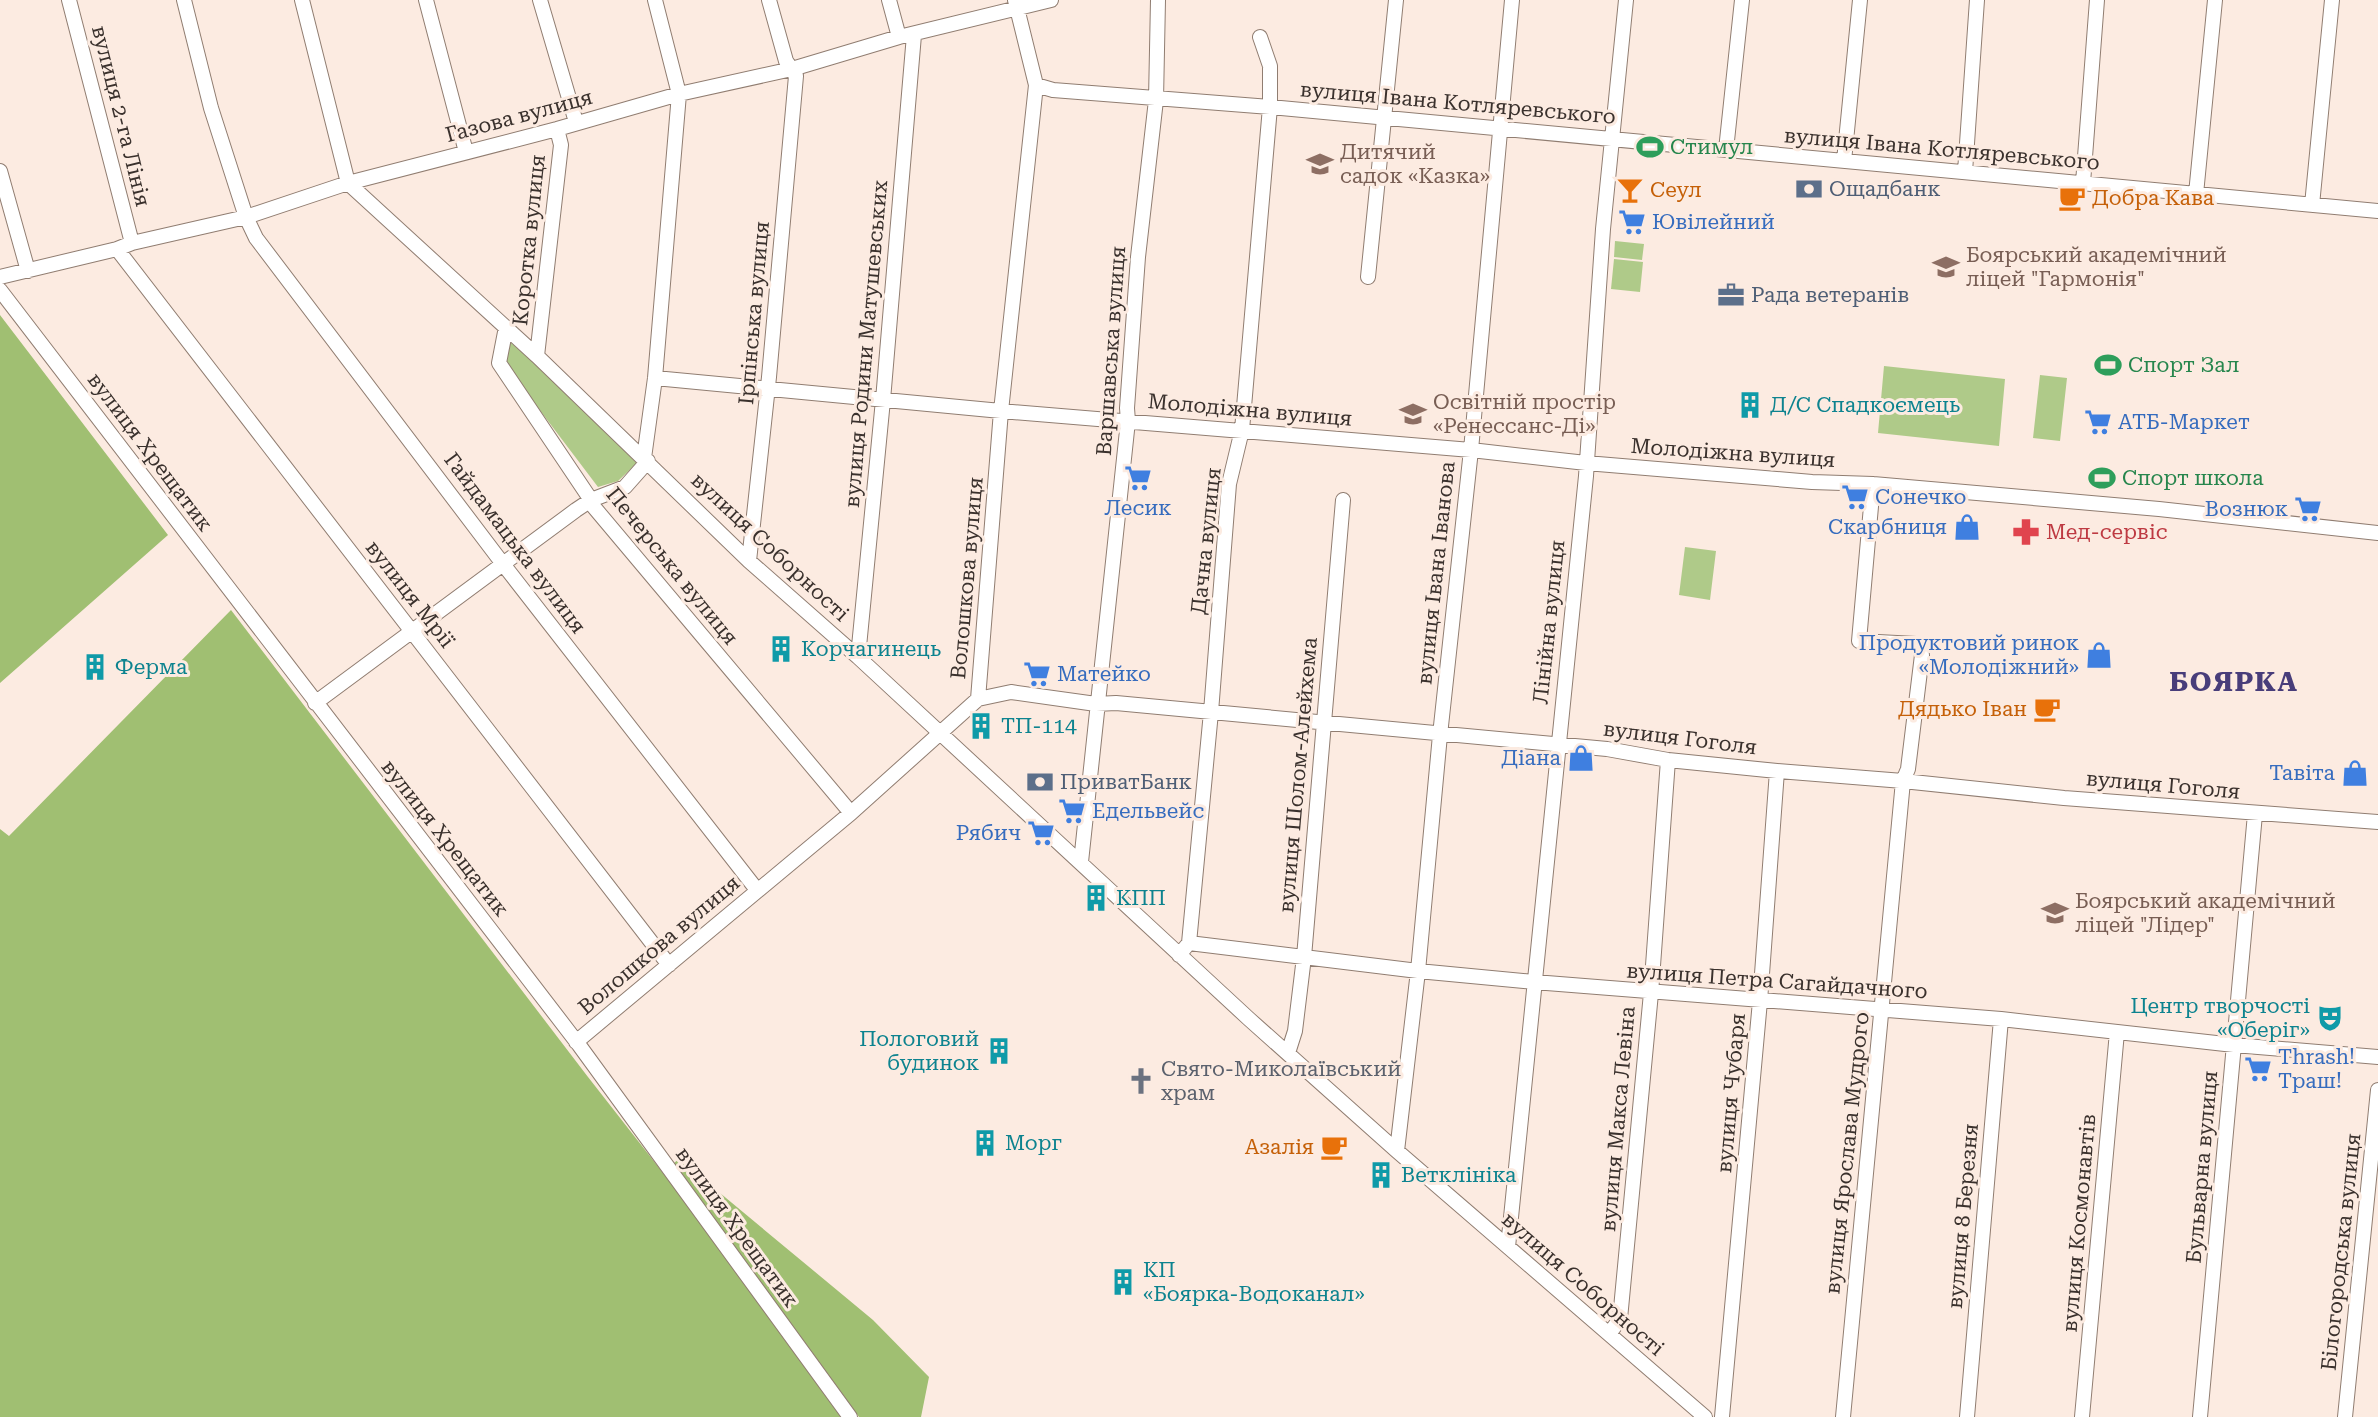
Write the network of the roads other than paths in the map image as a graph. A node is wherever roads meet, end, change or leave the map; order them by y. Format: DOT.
graph roads {
  1 [pos="69,0"];
  2 [pos="184,0"];
  3 [pos="302,0"];
  4 [pos="426,0"];
  5 [pos="540,0"];
  6 [pos="655,0"];
  7 [pos="769,0"];
  8 [pos="889,0"];
  9 [pos="1051,0"];
  10 [pos="1158,0"];
  11 [pos="1396,0"];
  12 [pos="1512,0"];
  13 [pos="1626,0"];
  14 [pos="1742,0"];
  15 [pos="1860,0"];
  16 [pos="1977,0"];
  17 [pos="2097,0"];
  18 [pos="2215,0"];
  19 [pos="2332,0"];
  20 [pos="1016,4"];
  21 [pos="914,34"];
  22 [pos="899,37"];
  23 [pos="1260,37"];
  24 [pos="792,69"];
  25 [pos="1036,85"];
  26 [pos="679,94"];
  27 [pos="1156,100"];
  28 [pos="1270,107"];
  29 [pos="1384,118"];
  30 [pos="576,122"];
  31 [pos="557,129"];
  32 [pos="1499,129"];
  33 [pos="1611,139"];
  34 [pos="1726,150"];
  35 [pos="466,153"];
  36 [pos="1844,161"];
  37 [pos="0,171"];
  38 [pos="1965,172"];
  39 [pos="348,183"];
  40 [pos="2083,183"];
  41 [pos="2196,194"];
  42 [pos="2312,205"];
  43 [pos="2378,211"];
  44 [pos="246,217"];
  45 [pos="132,243"];
  46 [pos="117,249"];
  47 [pos="28,271"];
  48 [pos="0,277"];
  49 [pos="1368,277"];
  50 [pos="0,290"];
  51 [pos="506,327"];
  52 [pos="537,356"];
  53 [pos="656,378"];
  54 [pos="768,389"];
  55 [pos="883,400"];
  56 [pos="1001,411"];
  57 [pos="1128,421"];
  58 [pos="1242,430"];
  59 [pos="1471,450"];
  60 [pos="646,460"];
  61 [pos="1586,463"];
  62 [pos="1873,484"];
  63 [pos="591,500"];
  64 [pos="1343,500"];
  65 [pos="2378,532"];
  66 [pos="749,561"];
  67 [pos="503,564"];
  68 [pos="412,632"];
  69 [pos="858,657"];
  70 [pos="978,699"];
  71 [pos="315,703"];
  72 [pos="1096,704"];
  73 [pos="1212,712"];
  74 [pos="1323,723"];
  75 [pos="941,734"];
  76 [pos="1440,735"];
  77 [pos="1558,746"];
  78 [pos="1668,760"];
  79 [pos="1776,771"];
  80 [pos="1903,781"];
  81 [pos="851,813"];
  82 [pos="2255,814"];
  83 [pos="2378,822"];
  84 [pos="1081,862"];
  85 [pos="757,890"];
  86 [pos="1189,943"];
  87 [pos="1179,955"];
  88 [pos="1304,957"];
  89 [pos="669,965"];
  90 [pos="1418,970"];
  91 [pos="1534,982"];
  92 [pos="1651,993"];
  93 [pos="1760,1001"];
  94 [pos="1883,1009"];
  95 [pos="2001,1019"];
  96 [pos="2117,1032"];
  97 [pos="576,1042"];
  98 [pos="2234,1045"];
  99 [pos="1288,1053"];
  100 [pos="2378,1057"];
  101 [pos="2378,1090"];
  102 [pos="1397,1151"];
  103 [pos="1508,1247"];
  104 [pos="1609,1334"];
  105 [pos="850,1417"];
  106 [pos="1705,1417"];
  107 [pos="1722,1417"];
  108 [pos="1843,1417"];
  109 [pos="1967,1417"];
  110 [pos="2082,1417"];
  111 [pos="2200,1417"];
  112 [pos="2345,1417"];
  1 -- 45 [label="street, вулиця 2-га Лінія"];
  2 -- 44 [label="street, Гайдамацька вулиця"];
  3 -- 39 [label="street"];
  4 -- 35 [label="street"];
  5 -- 30 [label="street"];
  6 -- 26 [label="street"];
  7 -- 24 [label="street, Ірпінська вулиця"];
  8 -- 22 [label="street"];
  9 -- 20 [label="street, Газова вулиця"];
  10 -- 27 [label="street, Варшавська вулиця"];
  11 -- 29 [label="street"];
  12 -- 32 [label="street, вулиця Івана Іванова"];
  13 -- 33 [label="street, Лінійна вулиця"];
  14 -- 34 [label="street"];
  15 -- 36 [label="street"];
  16 -- 38 [label="street"];
  17 -- 40 [label="street"];
  18 -- 41 [label="street"];
  19 -- 42 [label="street"];
  20 -- 21 [label="street, Газова вулиця"];
  20 -- 25 [label="street, Волошкова вулиця"];
  21 -- 22 [label="street, Газова вулиця"];
  21 -- 55 [label="street, вулиця Родини Матушевських"];
  22 -- 24 [label="street, Газова вулиця"];
  23 -- 28 [label="street, Дачна вулиця"];
  24 -- 26 [label="street, Газова вулиця"];
  24 -- 54 [label="street, Ірпінська вулиця"];
  25 -- 27 [label="street, вулиця Івана Котляревського"];
  25 -- 56 [label="street, Волошкова вулиця"];
  26 -- 30 [label="street, Газова вулиця"];
  26 -- 53 [label="street"];
  27 -- 28 [label="street, вулиця Івана Котляревського"];
  27 -- 57 [label="street, Варшавська вулиця"];
  28 -- 29 [label="street, вулиця Івана Котляревського"];
  28 -- 58 [label="street, Дачна вулиця"];
  29 -- 32 [label="street, вулиця Івана Котляревського"];
  29 -- 49 [label="street"];
  30 -- 31 [label="street, Газова вулиця"];
  31 -- 35 [label="street, Газова вулиця"];
  31 -- 52 [label="street, Коротка вулиця"];
  32 -- 33 [label="street, вулиця Івана Котляревського"];
  32 -- 59 [label="street, вулиця Івана Іванова"];
  33 -- 34 [label="street, вулиця Івана Котляревського"];
  33 -- 61 [label="street, Лінійна вулиця"];
  34 -- 36 [label="street, вулиця Івана Котляревського"];
  35 -- 39 [label="street, Газова вулиця"];
  36 -- 38 [label="street, вулиця Івана Котляревського"];
  37 -- 47 [label="street"];
  38 -- 40 [label="street, вулиця Івана Котляревського"];
  39 -- 44 [label="street, Газова вулиця"];
  39 -- 51 [label="street, вулиця Соборності"];
  40 -- 41 [label="street, вулиця Івана Котляревського"];
  41 -- 42 [label="street, вулиця Івана Котляревського"];
  42 -- 43 [label="street, вулиця Івана Котляревського"];
  44 -- 45 [label="street, Газова вулиця"];
  44 -- 67 [label="street, Гайдамацька вулиця"];
  45 -- 46 [label="street, Газова вулиця"];
  46 -- 47 [label="street, Газова вулиця"];
  46 -- 68 [label="street, вулиця Мрії"];
  47 -- 48 [label="street, Газова вулиця"];
  50 -- 71 [label="street, вулиця Хрещатик"];
  51 -- 52 [label="street, вулиця Соборності"];
  51 -- 63 [label="street, Печерська вулиця"];
  52 -- 60 [label="street, вулиця Соборності"];
  53 -- 54 [label="street, Молодіжна вулиця"];
  53 -- 60 [label="street"];
  54 -- 55 [label="street, Молодіжна вулиця"];
  54 -- 66 [label="street, Ірпінська вулиця"];
  55 -- 56 [label="street, Молодіжна вулиця"];
  55 -- 69 [label="street, вулиця Родини Матушевських"];
  56 -- 57 [label="street, Молодіжна вулиця"];
  56 -- 70 [label="street, Волошкова вулиця"];
  57 -- 58 [label="street, Молодіжна вулиця"];
  57 -- 72 [label="street, Варшавська вулиця"];
  58 -- 59 [label="street, Молодіжна вулиця"];
  58 -- 73 [label="street, Дачна вулиця"];
  59 -- 61 [label="street, Молодіжна вулиця"];
  59 -- 76 [label="street, вулиця Івана Іванова"];
  60 -- 63 [label="street"];
  60 -- 66 [label="street, вулиця Соборності"];
  61 -- 62 [label="street, Молодіжна вулиця"];
  61 -- 77 [label="street, Лінійна вулиця"];
  62 -- 65 [label="street, Молодіжна вулиця"];
  62 -- 80 [label="street, вулиця Ярослава Мудрого"];
  63 -- 67 [label="street"];
  63 -- 81 [label="street, Печерська вулиця"];
  64 -- 74 [label="street, вулиця Шолом-Алейхема"];
  66 -- 69 [label="street, вулиця Соборності"];
  67 -- 68 [label="street"];
  67 -- 85 [label="street, Гайдамацька вулиця"];
  68 -- 71 [label="street"];
  68 -- 89 [label="street, вулиця Мрії"];
  69 -- 75 [label="street, вулиця Соборності"];
  70 -- 72 [label="street, вулиця Гоголя"];
  70 -- 75 [label="street, Волошкова вулиця"];
  71 -- 97 [label="street, вулиця Хрещатик"];
  72 -- 73 [label="street, вулиця Гоголя"];
  72 -- 84 [label="street, Варшавська вулиця"];
  73 -- 74 [label="street, вулиця Гоголя"];
  73 -- 86 [label="street, Дачна вулиця"];
  74 -- 76 [label="street, вулиця Гоголя"];
  74 -- 88 [label="street, вулиця Шолом-Алейхема"];
  75 -- 81 [label="street, Волошкова вулиця"];
  75 -- 84 [label="street, вулиця Соборності"];
  76 -- 77 [label="street, вулиця Гоголя"];
  76 -- 90 [label="street, вулиця Івана Іванова"];
  77 -- 78 [label="street, вулиця Гоголя"];
  77 -- 91 [label="street, Лінійна вулиця"];
  78 -- 79 [label="street, вулиця Гоголя"];
  78 -- 92 [label="street, вулиця Макса Левіна"];
  79 -- 80 [label="street, вулиця Гоголя"];
  79 -- 93 [label="street, вулиця Чубаря"];
  80 -- 82 [label="street, вулиця Гоголя"];
  80 -- 94 [label="street, вулиця Ярослава Мудрого"];
  81 -- 85 [label="street, Волошкова вулиця"];
  82 -- 83 [label="street, вулиця Гоголя"];
  82 -- 98 [label="street, Бульварна вулиця"];
  84 -- 87 [label="street, вулиця Соборності"];
  85 -- 89 [label="street, Волошкова вулиця"];
  86 -- 87 [label="street"];
  86 -- 88 [label="street, вулиця Петра Сагайдачного"];
  87 -- 99 [label="street, вулиця Соборності"];
  88 -- 90 [label="street, вулиця Петра Сагайдачного"];
  88 -- 99 [label="street, вулиця Шолом-Алейхема"];
  89 -- 97 [label="street, Волошкова вулиця"];
  90 -- 91 [label="street, вулиця Петра Сагайдачного"];
  90 -- 102 [label="street, вулиця Івана Іванова"];
  91 -- 92 [label="street, вулиця Петра Сагайдачного"];
  91 -- 103 [label="street, Лінійна вулиця"];
  92 -- 93 [label="street, вулиця Петра Сагайдачного"];
  92 -- 104 [label="street, вулиця Макса Левіна"];
  93 -- 94 [label="street, вулиця Петра Сагайдачного"];
  93 -- 107 [label="street, вулиця Чубаря"];
  94 -- 95 [label="street, вулиця Петра Сагайдачного"];
  94 -- 108 [label="street, вулиця Ярослава Мудрого"];
  95 -- 96 [label="street, вулиця Петра Сагайдачного"];
  95 -- 109 [label="street, вулиця 8 Березня"];
  96 -- 98 [label="street, вулиця Петра Сагайдачного"];
  96 -- 110 [label="street, вулиця Космонавтів"];
  97 -- 105 [label="street, вулиця Хрещатик"];
  98 -- 100 [label="street, вулиця Петра Сагайдачного"];
  98 -- 111 [label="street, Бульварна вулиця"];
  99 -- 102 [label="street, вулиця Соборності"];
  101 -- 112 [label="street, Білогородська вулиця"];
  102 -- 103 [label="street, вулиця Соборності"];
  103 -- 104 [label="street, вулиця Соборності"];
  104 -- 106 [label="street, вулиця Соборності"];
}
